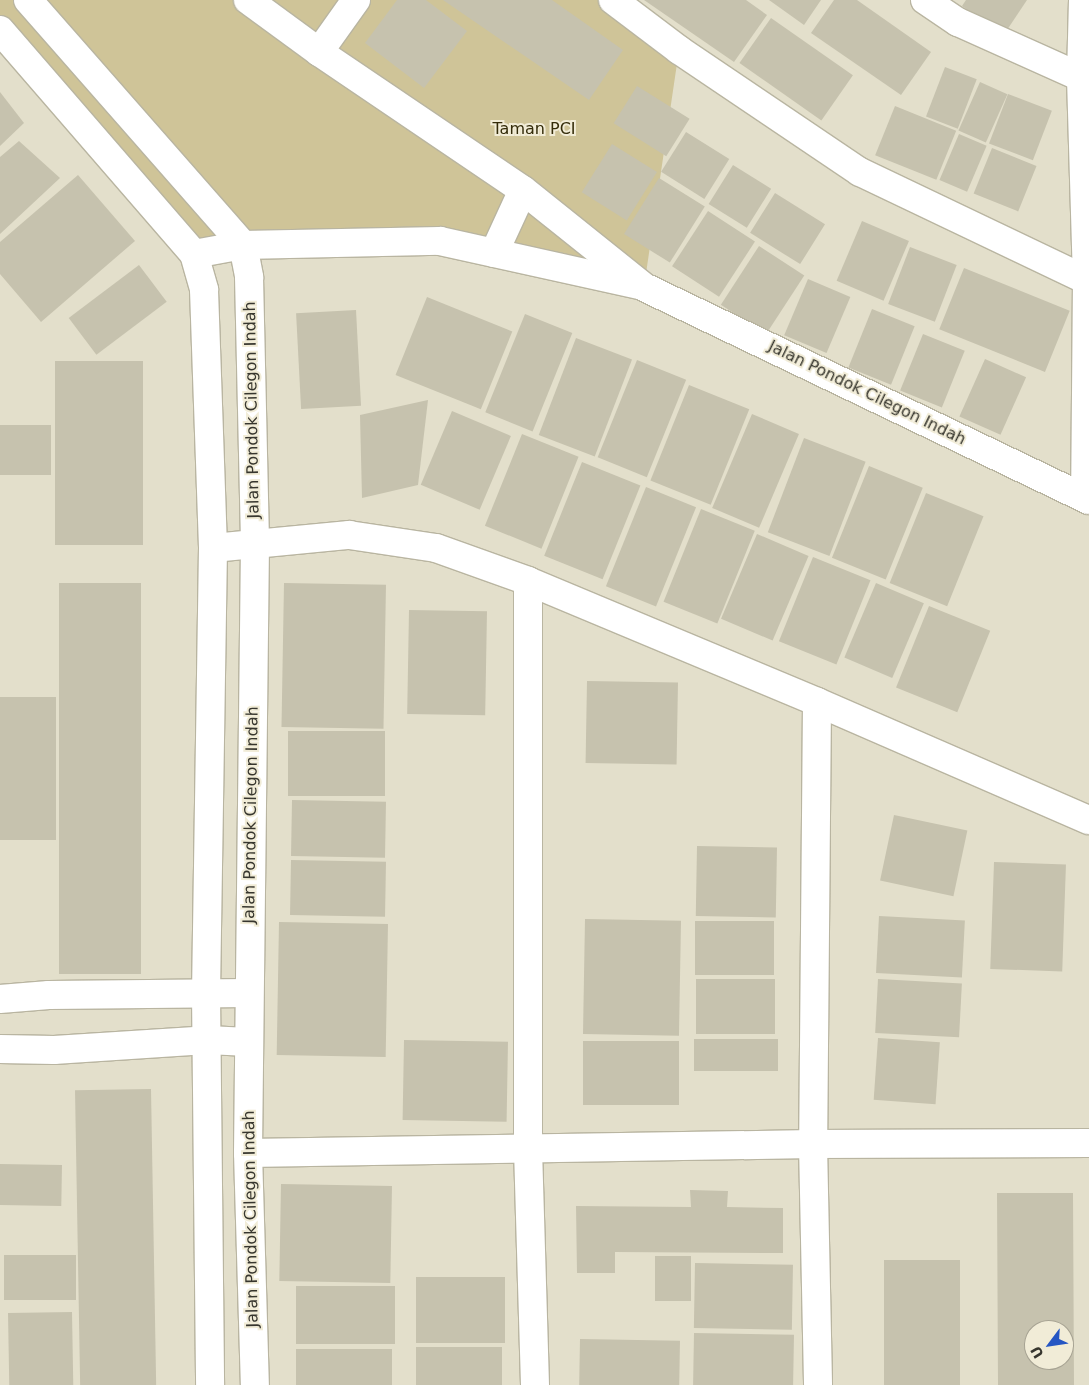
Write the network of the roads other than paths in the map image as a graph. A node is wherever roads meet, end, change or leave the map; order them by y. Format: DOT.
graph roads {
  1 [pos="28,0"];
  2 [pos="248,0"];
  3 [pos="356,0"];
  4 [pos="612,0"];
  5 [pos="925,0"];
  6 [pos="1083,0"];
  7 [pos="0,30"];
  8 [pos="319,52"];
  9 [pos="1085,79"];
  10 [pos="523,190"];
  11 [pos="243,245"];
  12 [pos="494,253"];
  13 [pos="194,254"];
  14 [pos="1088,281"];
  15 [pos="644,287"];
  16 [pos="1087,499"];
  17 [pos="255,544"];
  18 [pos="214,548"];
  19 [pos="528,581"];
  20 [pos="817,702"];
  21 [pos="1089,820"];
  22 [pos="248,993"];
  23 [pos="206,994"];
  24 [pos="0,999"];
  25 [pos="206,1040"];
  26 [pos="248,1042"];
  27 [pos="0,1048"];
  28 [pos="1089,1143"];
  29 [pos="813,1144"];
  30 [pos="528,1149"];
  31 [pos="248,1153"];
  32 [pos="210,1385"];
  33 [pos="255,1385"];
  34 [pos="535,1385"];
  35 [pos="818,1385"];
  1 -- 11 [label="street"];
  2 -- 8 [label="street, Jalan Pondok Cilegon Indah"];
  3 -- 8 [label="street"];
  4 -- 14 [label="street"];
  5 -- 9 [label="street"];
  6 -- 9 [label="street"];
  7 -- 13 [label="street"];
  8 -- 10 [label="street, Jalan Pondok Cilegon Indah"];
  9 -- 14 [label="street"];
  10 -- 12 [label="street"];
  10 -- 15 [label="street, Jalan Pondok Cilegon Indah"];
  11 -- 12 [label="street, Jalan Pondok Cilegon Indah"];
  11 -- 13 [label="street, Jalan Pondok Cilegon Indah"];
  11 -- 17 [label="street, Jalan Pondok Cilegon Indah"];
  12 -- 15 [label="street, Jalan Pondok Cilegon Indah"];
  13 -- 18 [label="street"];
  14 -- 16 [label="street"];
  15 -- 16 [label="street, Jalan Pondok Cilegon Indah"];
  17 -- 18 [label="street"];
  17 -- 19 [label="street"];
  17 -- 22 [label="street, Jalan Pondok Cilegon Indah"];
  18 -- 23 [label="street"];
  19 -- 20 [label="street"];
  19 -- 30 [label="street"];
  20 -- 21 [label="street"];
  20 -- 29 [label="street"];
  22 -- 23 [label="street"];
  22 -- 26 [label="street, Jalan Pondok Cilegon Indah"];
  23 -- 24 [label="street"];
  23 -- 25 [label="street"];
  25 -- 26 [label="street"];
  25 -- 27 [label="street"];
  25 -- 32 [label="street"];
  26 -- 31 [label="street, Jalan Pondok Cilegon Indah"];
  28 -- 29 [label="street"];
  29 -- 30 [label="street"];
  29 -- 35 [label="street"];
  30 -- 31 [label="street"];
  30 -- 34 [label="street"];
  31 -- 33 [label="street, Jalan Pondok Cilegon Indah"];
}
